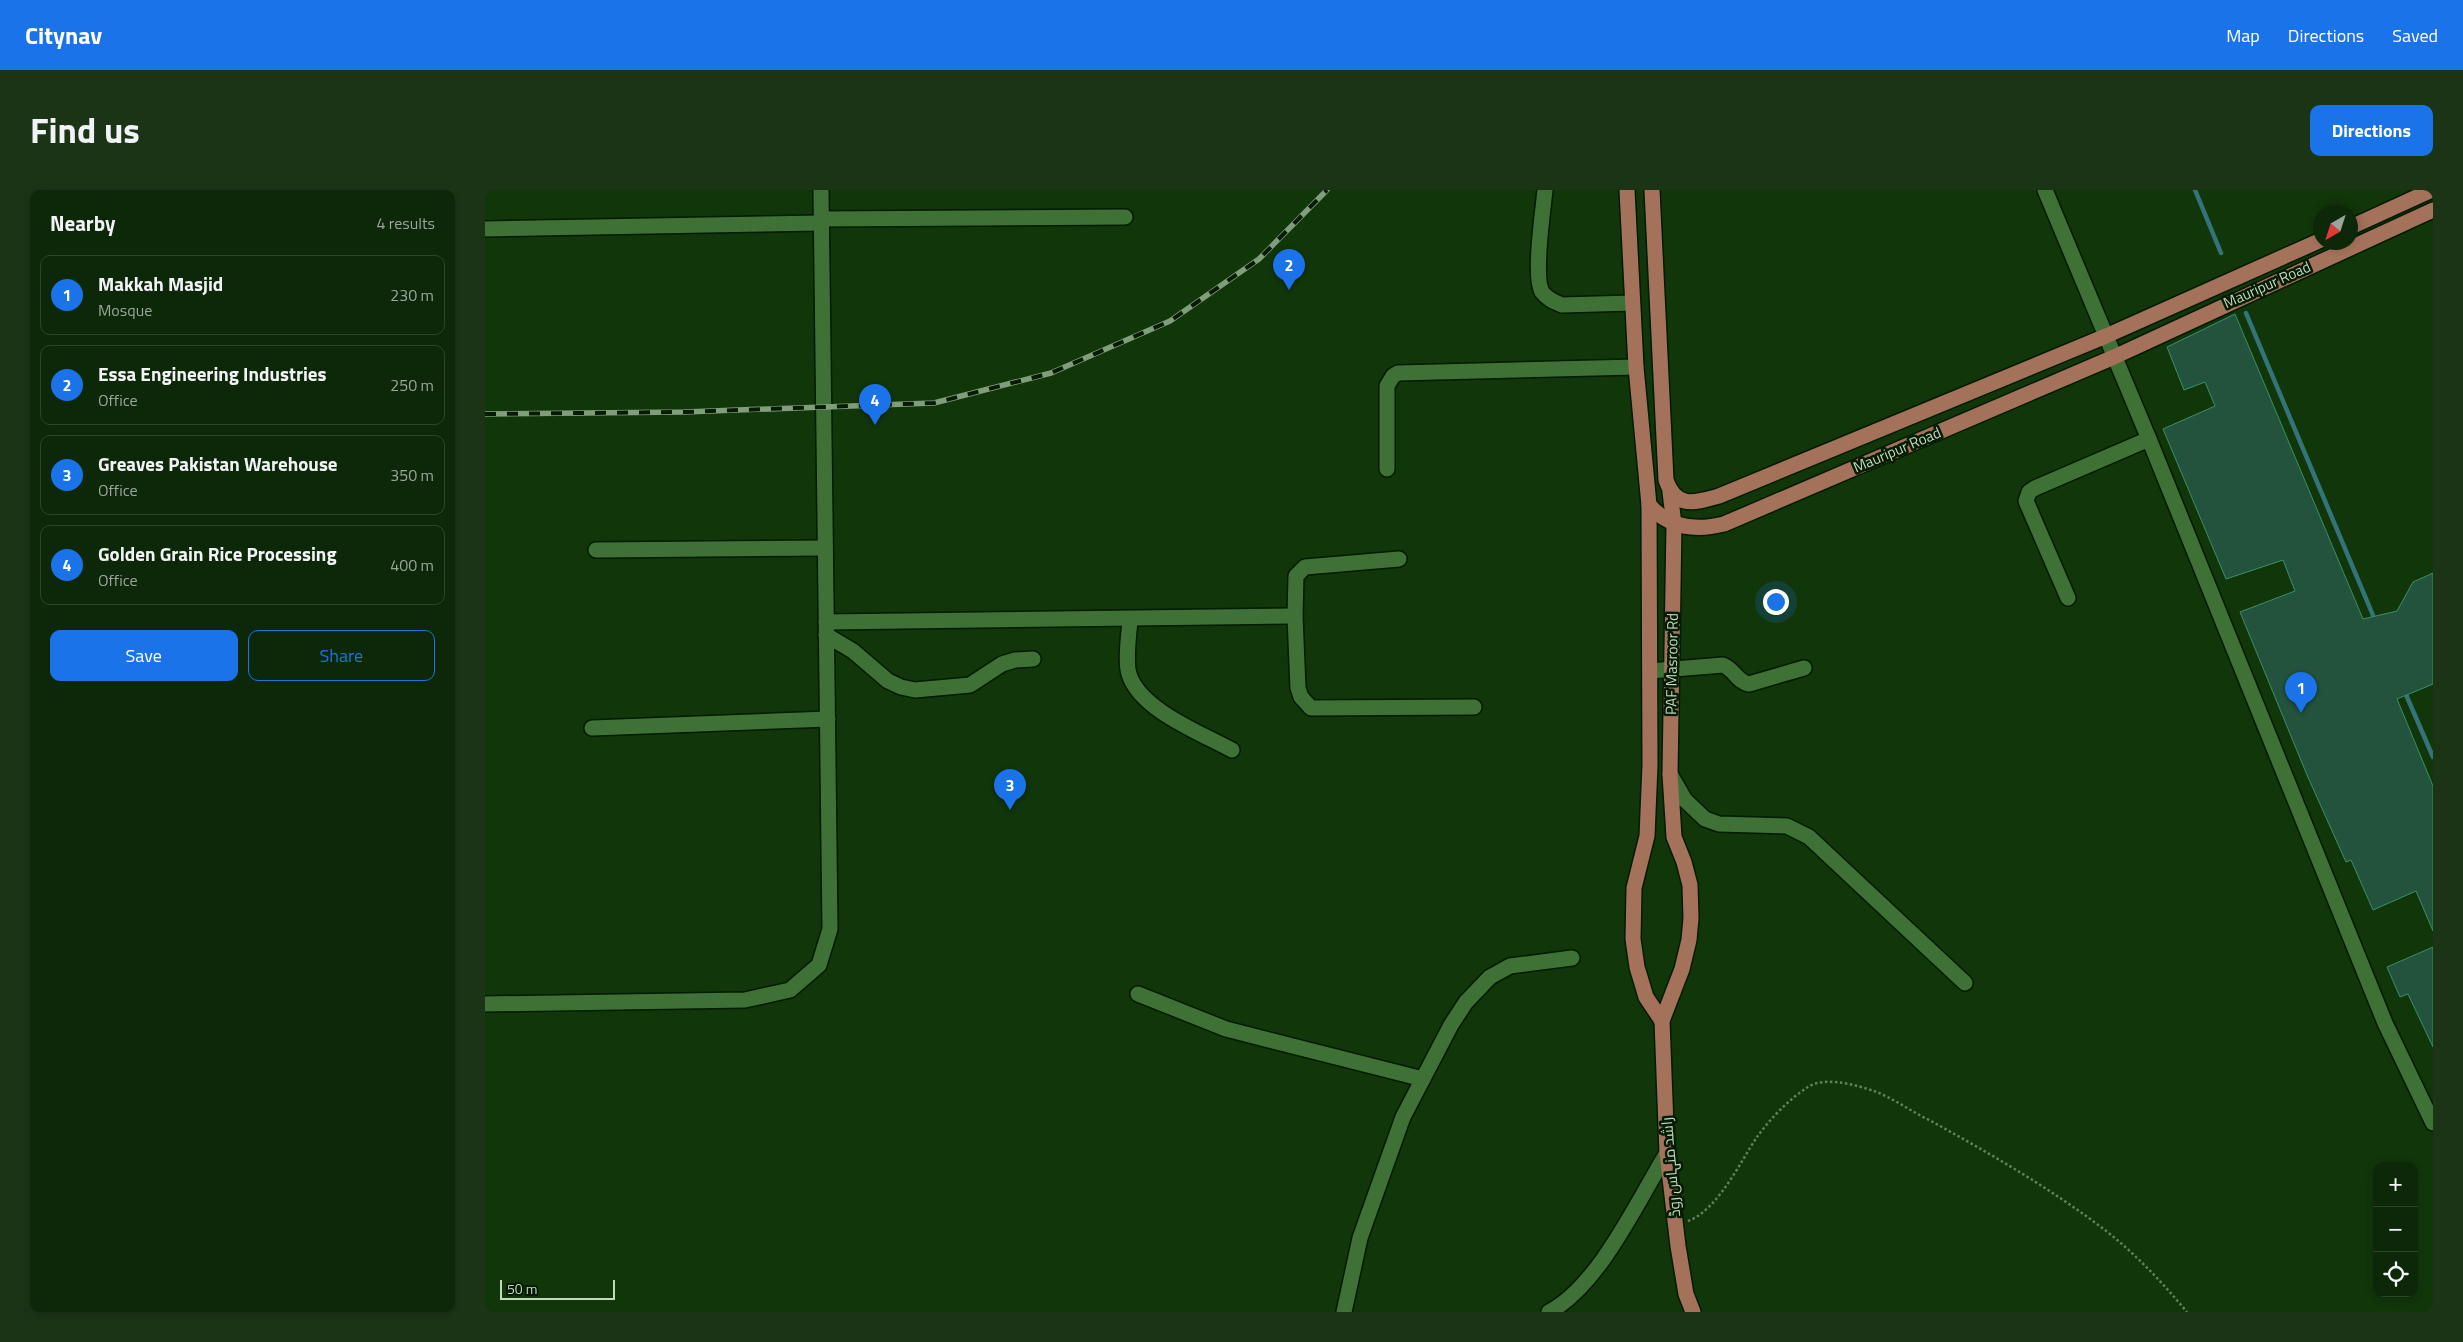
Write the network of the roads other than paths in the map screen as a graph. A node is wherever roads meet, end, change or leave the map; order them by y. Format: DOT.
graph roads {
  1 [pos="821,190"];
  2 [pos="1545,190"];
  3 [pos="1627,190"];
  4 [pos="1652,190"];
  5 [pos="2045,190"];
  6 [pos="2433,190"];
  7 [pos="2433,210"];
  8 [pos="1125,217"];
  9 [pos="821,221"];
  10 [pos="2358,224"];
  11 [pos="485,229"];
  12 [pos="2313,244"];
  13 [pos="1632,303"];
  14 [pos="2106,336"];
  15 [pos="2114,356"];
  16 [pos="1636,367"];
  17 [pos="2149,439"];
  18 [pos="1387,469"];
  19 [pos="1670,492"];
  20 [pos="1649,505"];
  21 [pos="1674,524"];
  22 [pos="825,548"];
  23 [pos="596,550"];
  24 [pos="1399,560"];
  25 [pos="2068,598"];
  26 [pos="1295,616"];
  27 [pos="1130,620"];
  28 [pos="826,628"];
  29 [pos="1033,659"];
  30 [pos="1804,668"];
  31 [pos="1672,670"];
  32 [pos="1650,671"];
  33 [pos="1474,706"];
  34 [pos="828,719"];
  35 [pos="593,728"];
  36 [pos="1232,750"];
  37 [pos="1670,774"];
  38 [pos="1674,837"];
  39 [pos="1572,958"];
  40 [pos="1965,983"];
  41 [pos="1138,994"];
  42 [pos="485,1004"];
  43 [pos="1662,1021"];
  44 [pos="1423,1079"];
  45 [pos="2433,1124"];
  46 [pos="1667,1152"];
  47 [pos="1344,1312"];
  48 [pos="1549,1312"];
  49 [pos="1693,1312"];
  1 -- 9 [label="street"];
  2 -- 13 [label="street"];
  3 -- 13 [label="main road"];
  4 -- 19 [label="main road"];
  5 -- 14 [label="street"];
  6 -- 10 [label="main road"];
  7 -- 15 [label="main road, Mauripur Road"];
  8 -- 9 [label="street"];
  9 -- 11 [label="street"];
  9 -- 22 [label="street"];
  12 -- 14 [label="main road, Mauripur Road"];
  13 -- 16 [label="main road"];
  14 -- 15 [label="street"];
  14 -- 19 [label="main road, Mauripur Road"];
  15 -- 17 [label="street"];
  15 -- 21 [label="main road, Mauripur Road"];
  16 -- 18 [label="street"];
  16 -- 20 [label="main road"];
  17 -- 25 [label="street"];
  17 -- 45 [label="street"];
  19 -- 21 [label="main road, PAF Masroor Rd"];
  20 -- 21 [label="main road, Mauripur Road"];
  20 -- 32 [label="main road, PAF Masroor Rd"];
  21 -- 31 [label="main road, PAF Masroor Rd"];
  22 -- 23 [label="street"];
  22 -- 28 [label="street"];
  24 -- 26 [label="street"];
  26 -- 27 [label="street"];
  26 -- 33 [label="street"];
  27 -- 28 [label="street"];
  27 -- 36 [label="street"];
  28 -- 29 [label="street"];
  28 -- 34 [label="street"];
  30 -- 31 [label="street"];
  31 -- 32 [label="street"];
  31 -- 37 [label="main road, PAF Masroor Rd"];
  32 -- 43 [label="main road, PAF Masroor Rd"];
  34 -- 35 [label="street"];
  34 -- 42 [label="street"];
  37 -- 38 [label="main road, PAF Masroor Rd"];
  37 -- 40 [label="street"];
  38 -- 43 [label="main road, راشد منہاس روڈ"];
  39 -- 44 [label="street"];
  41 -- 44 [label="street"];
  43 -- 46 [label="main road, راشد منہاس روڈ"];
  44 -- 47 [label="street"];
  46 -- 48 [label="street"];
  46 -- 49 [label="main road, راشد منہاس روڈ"];
}
